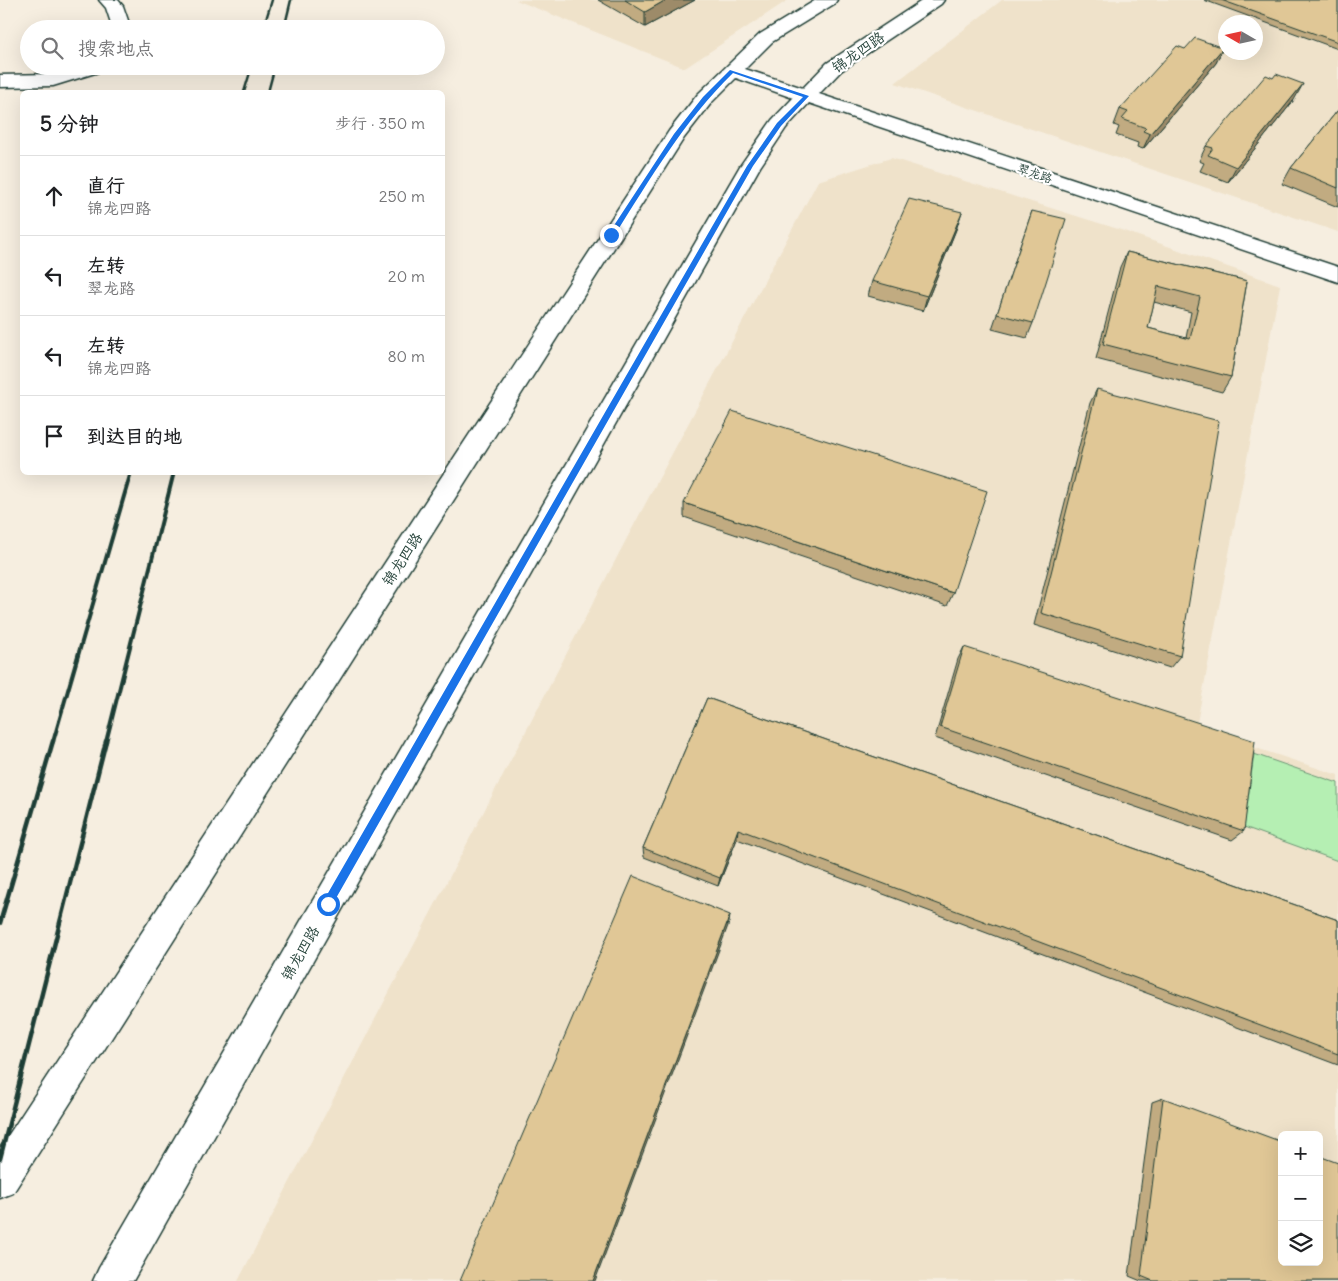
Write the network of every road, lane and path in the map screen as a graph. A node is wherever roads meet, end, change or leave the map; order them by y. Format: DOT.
graph roads {
  1 [pos="108,0"];
  2 [pos="828,0"];
  3 [pos="935,0"];
  4 [pos="119,20"];
  5 [pos="732,71"];
  6 [pos="69,75"];
  7 [pos="0,81"];
  8 [pos="806,96"];
  9 [pos="1338,275"];
  10 [pos="0,1180"];
  11 [pos="112,1281"];
  1 -- 4 [label="street"];
  2 -- 5 [label="street, 锦龙四路"];
  3 -- 8 [label="street, 锦龙四路"];
  5 -- 8 [label="street, 翠龙路"];
  5 -- 10 [label="street, 锦龙四路"];
  6 -- 7 [label="street"];
  8 -- 9 [label="street, 翠龙路"];
  8 -- 11 [label="street, 锦龙四路"];
}
